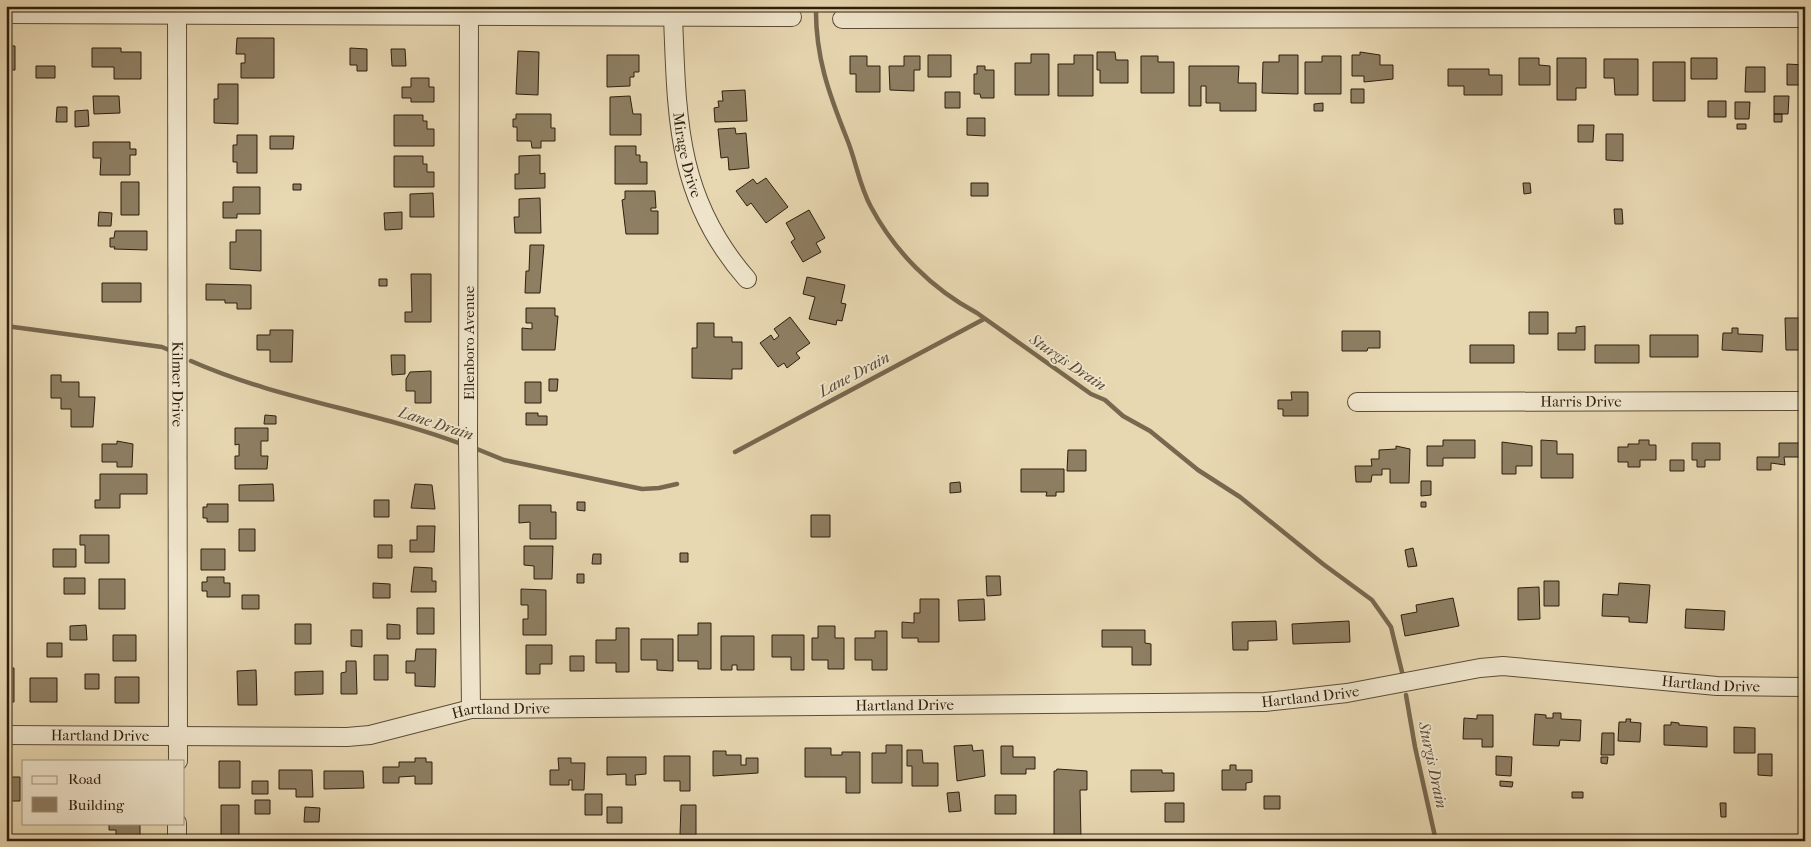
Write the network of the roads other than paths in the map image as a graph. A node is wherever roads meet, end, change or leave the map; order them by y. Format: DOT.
graph roads {
  1 [pos="177,10"];
  2 [pos="469,11"];
  3 [pos="6,14"];
  4 [pos="673,16"];
  5 [pos="792,17"];
  6 [pos="1805,18"];
  7 [pos="842,19"];
  8 [pos="747,280"];
  9 [pos="1805,401"];
  10 [pos="1357,402"];
  11 [pos="1805,687"];
  12 [pos="471,709"];
  13 [pos="6,735"];
  14 [pos="178,735"];
  15 [pos="178,760"];
  16 [pos="177,824"];
  17 [pos="177,841"];
  1 -- 2 [label="street"];
  1 -- 3 [label="street"];
  1 -- 14 [label="street, Kilmer Drive"];
  2 -- 4 [label="street"];
  2 -- 12 [label="street, Ellenboro Avenue"];
  4 -- 5 [label="street"];
  4 -- 8 [label="street, Mirage Drive"];
  6 -- 7 [label="street"];
  9 -- 10 [label="street, Harris Drive"];
  11 -- 12 [label="street, Hartland Drive"];
  12 -- 14 [label="street, Hartland Drive"];
  13 -- 14 [label="street, Hartland Drive"];
  14 -- 15 [label="street, Kilmer Drive"];
  16 -- 17 [label="street"];
}
